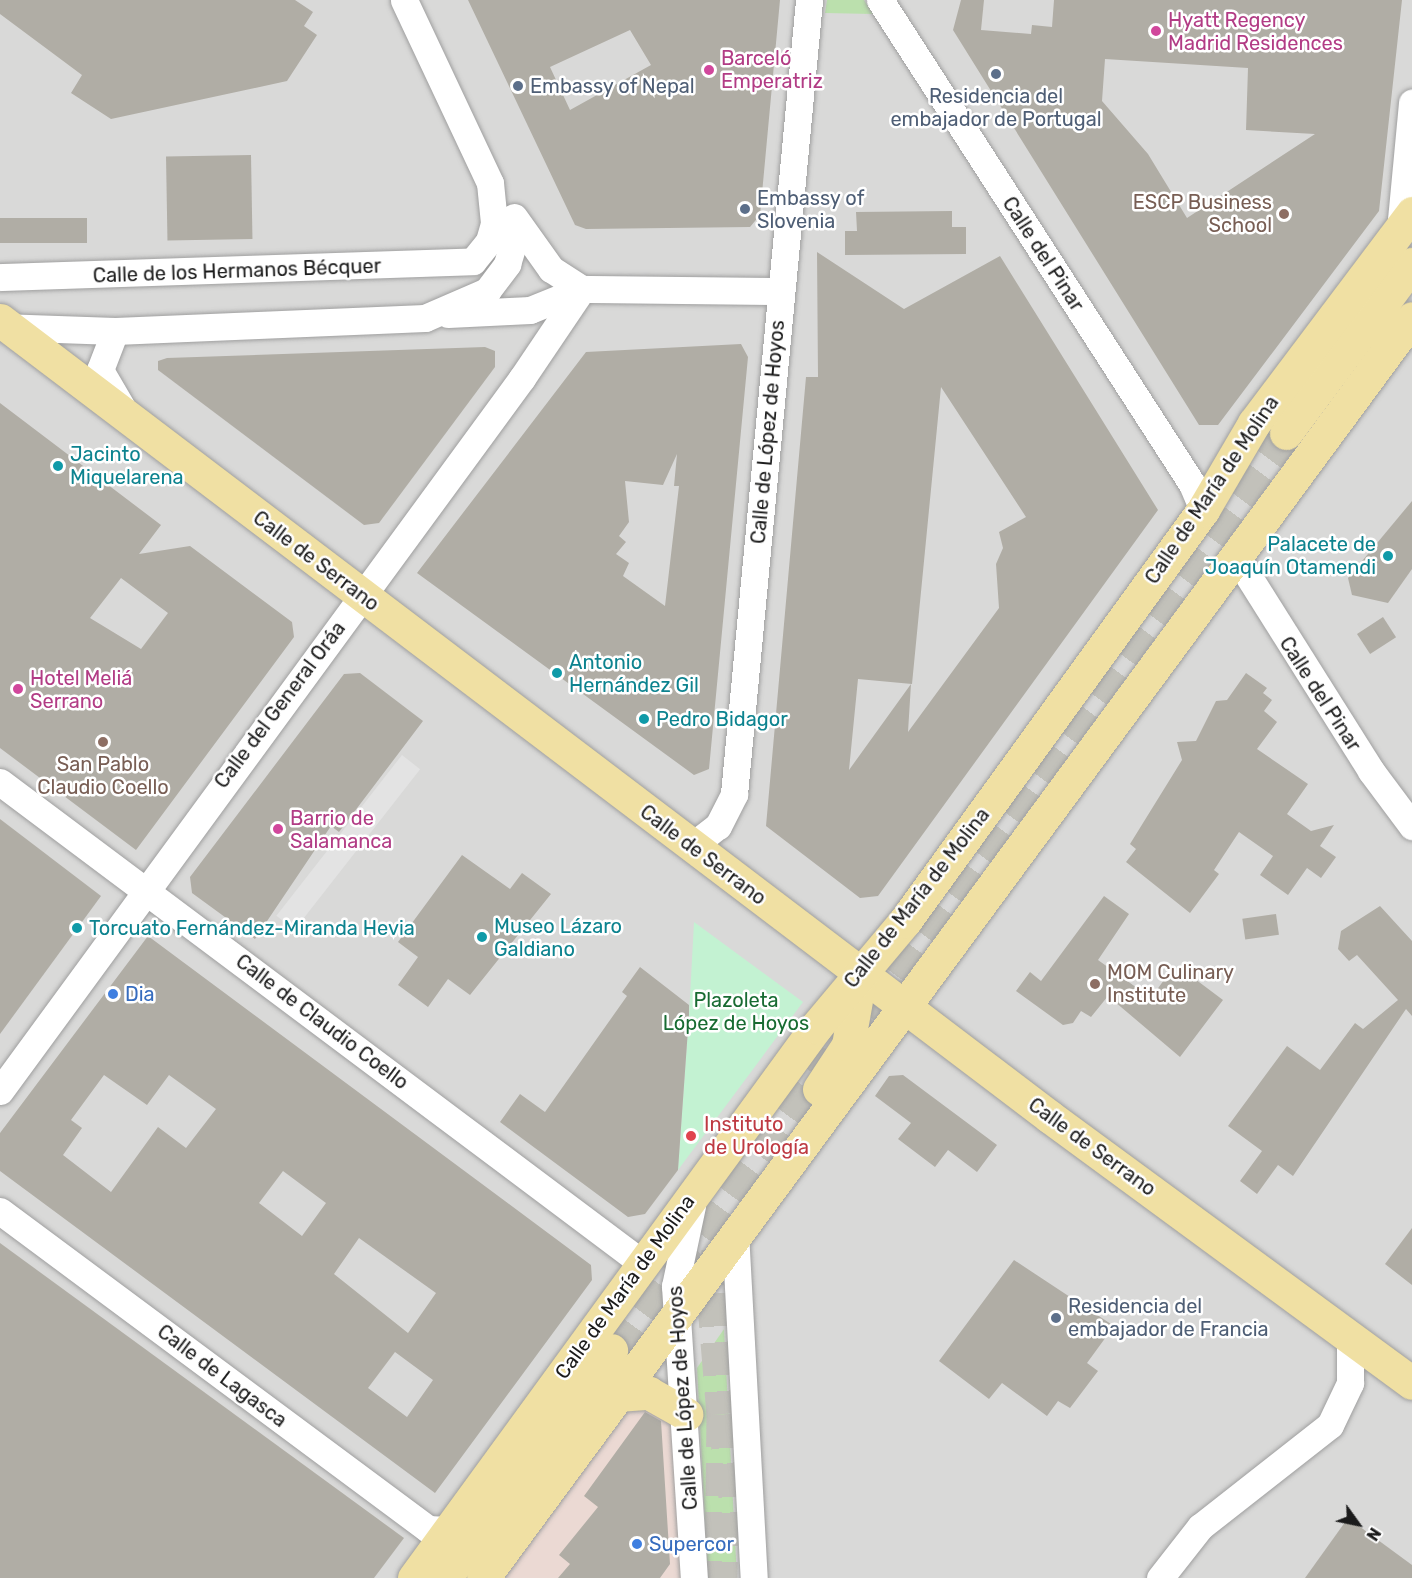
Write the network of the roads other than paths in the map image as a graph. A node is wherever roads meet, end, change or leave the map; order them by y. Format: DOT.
graph roads {
  1 [pos="404,0"];
  2 [pos="809,0"];
  3 [pos="880,0"];
  4 [pos="1412,103"];
  5 [pos="490,183"];
  6 [pos="1406,221"];
  7 [pos="518,227"];
  8 [pos="1412,264"];
  9 [pos="0,277"];
  10 [pos="582,289"];
  11 [pos="781,291"];
  12 [pos="444,313"];
  13 [pos="1412,318"];
  14 [pos="3,325"];
  15 [pos="115,331"];
  16 [pos="134,422"];
  17 [pos="1286,433"];
  18 [pos="1203,510"];
  19 [pos="1237,558"];
  20 [pos="362,596"];
  21 [pos="0,782"];
  22 [pos="1412,826"];
  23 [pos="692,846"];
  24 [pos="146,890"];
  25 [pos="861,973"];
  26 [pos="907,1006"];
  27 [pos="0,1091"];
  28 [pos="699,1185"];
  29 [pos="0,1211"];
  30 [pos="735,1232"];
  31 [pos="642,1263"];
  32 [pos="675,1317"];
  33 [pos="1350,1336"];
  34 [pos="611,1350"];
  35 [pos="1412,1383"];
  36 [pos="617,1395"];
  37 [pos="686,1414"];
  38 [pos="448,1530"];
  39 [pos="492,1574"];
  40 [pos="414,1578"];
  41 [pos="445,1578"];
  42 [pos="694,1578"];
  43 [pos="754,1578"];
  44 [pos="1160,1578"];
  1 -- 5 [label="street"];
  2 -- 11 [label="street, Calle de López de Hoyos"];
  3 -- 18 [label="street, Calle del Pinar"];
  4 -- 6 [label="street"];
  5 -- 7 [label="street"];
  5 -- 9 [label="street, Calle de los Hermanos Bécquer"];
  6 -- 18 [label="main road, Calle de María de Molina"];
  7 -- 10 [label="street"];
  7 -- 12 [label="street"];
  8 -- 17 [label="main road, Calle de María de Molina"];
  10 -- 11 [label="street"];
  10 -- 12 [label="street"];
  10 -- 20 [label="street, Calle del General Oráa"];
  11 -- 23 [label="street, Calle de López de Hoyos"];
  12 -- 15 [label="street"];
  13 -- 19 [label="main road"];
  14 -- 15 [label="street"];
  14 -- 16 [label="main road, Calle de Serrano"];
  15 -- 16 [label="street"];
  16 -- 20 [label="main road, Calle de Serrano"];
  18 -- 25 [label="main road, Calle de María de Molina"];
  19 -- 22 [label="street, Calle del Pinar"];
  19 -- 26 [label="main road"];
  20 -- 23 [label="main road, Calle de Serrano"];
  20 -- 24 [label="street, Calle del General Oráa"];
  21 -- 24 [label="street, Calle de Claudio Coello"];
  23 -- 25 [label="main road, Calle de Serrano"];
  24 -- 27 [label="street, Calle del General Oráa"];
  24 -- 31 [label="street, Calle de Claudio Coello"];
  25 -- 26 [label="main road, Calle de Serrano"];
  25 -- 28 [label="main road, Calle de María de Molina"];
  25 -- 30 [label="main road"];
  26 -- 30 [label="main road"];
  26 -- 33 [label="main road, Calle de Serrano"];
  28 -- 31 [label="main road, Calle de María de Molina"];
  28 -- 32 [label="street, Calle de López de Hoyos"];
  29 -- 38 [label="street, Calle de Lagasca"];
  30 -- 32 [label="main road"];
  30 -- 43 [label="street"];
  31 -- 38 [label="main road, Calle de María de Molina"];
  32 -- 36 [label="main road"];
  32 -- 37 [label="street, Calle de López de Hoyos"];
  33 -- 35 [label="main road, Calle de Serrano"];
  33 -- 44 [label="street"];
  34 -- 41 [label="main road, Calle de María de Molina"];
  36 -- 37 [label="main road"];
  36 -- 39 [label="main road"];
  37 -- 42 [label="street, Calle de López de Hoyos"];
  38 -- 40 [label="main road, Calle de María de Molina"];
}
